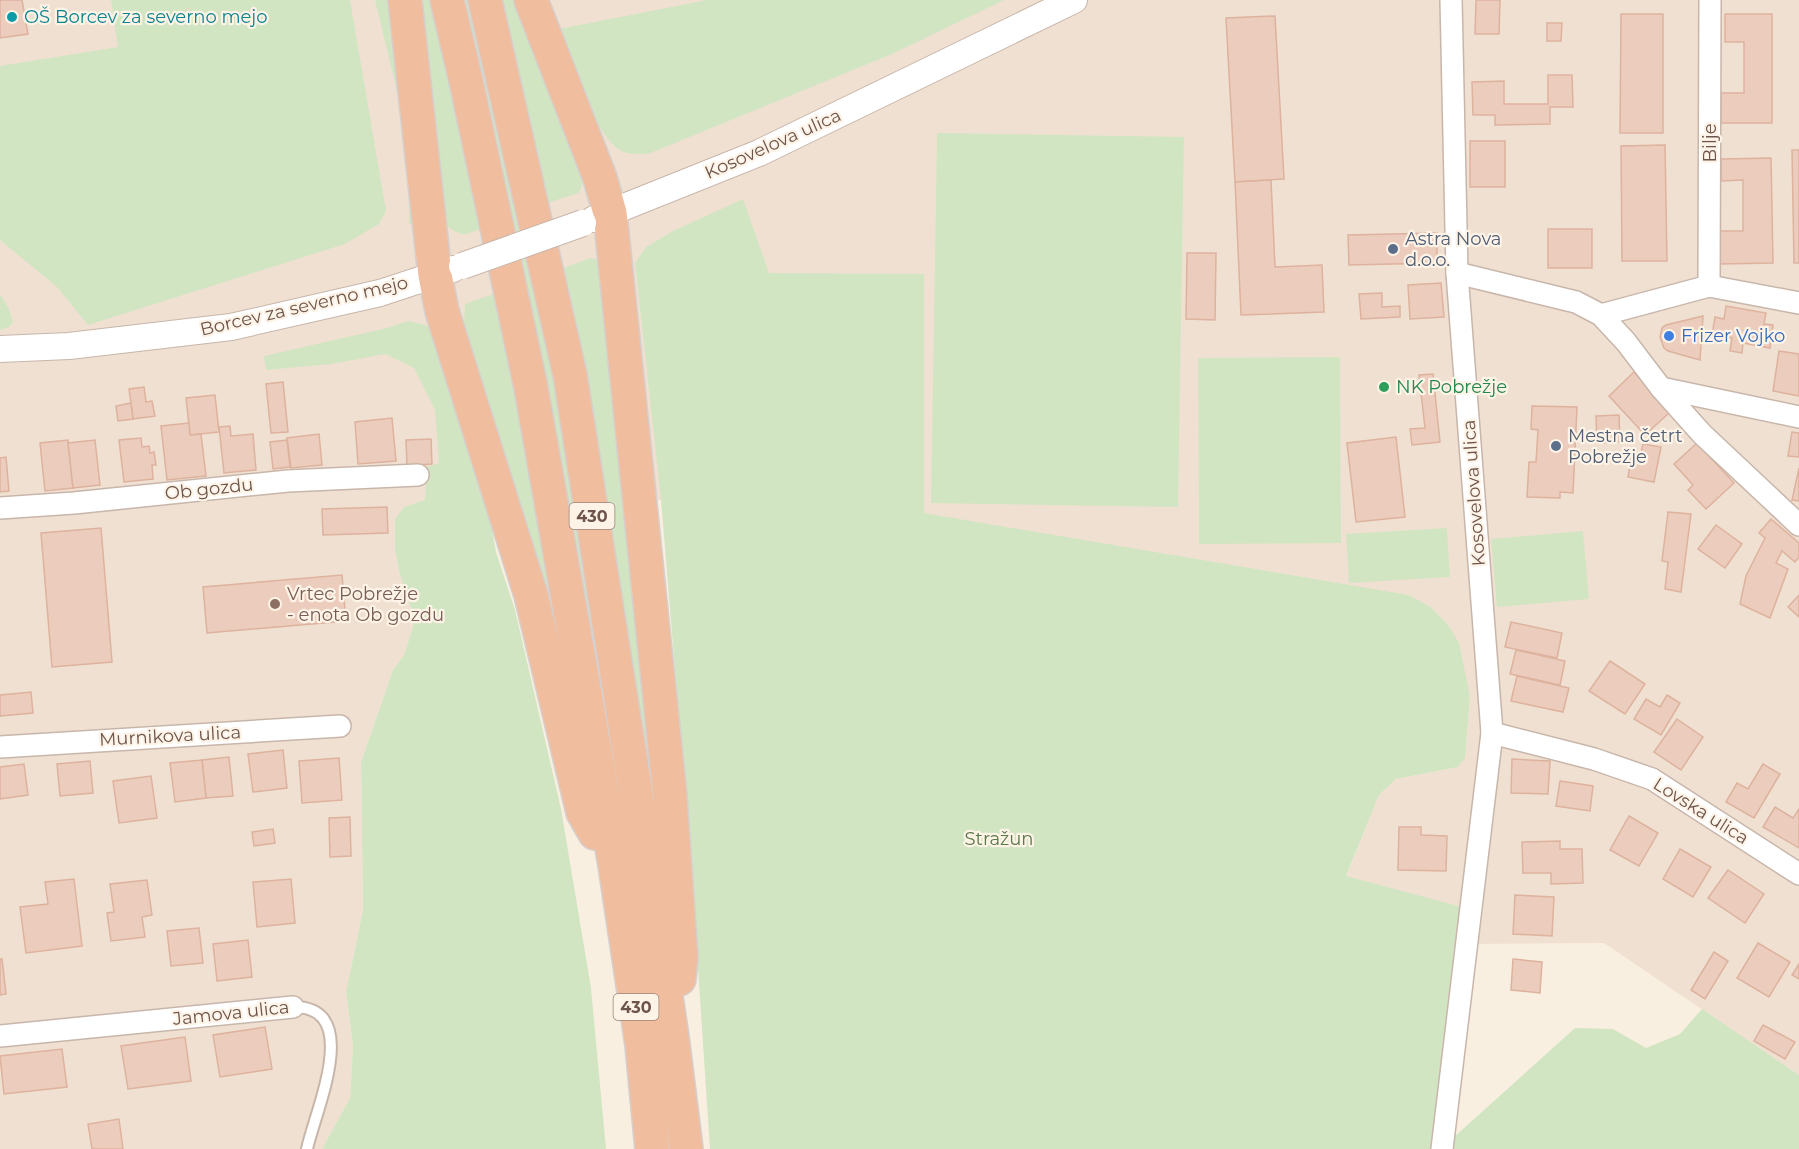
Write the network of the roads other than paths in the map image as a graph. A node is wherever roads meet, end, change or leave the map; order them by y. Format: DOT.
graph roads {
  1 [pos="405,0"];
  2 [pos="447,0"];
  3 [pos="485,0"];
  4 [pos="531,0"];
  5 [pos="1074,0"];
  6 [pos="1451,0"];
  7 [pos="1710,0"];
  8 [pos="597,218"];
  9 [pos="449,270"];
  10 [pos="1457,273"];
  11 [pos="1709,286"];
  12 [pos="1799,303"];
  13 [pos="1601,315"];
  14 [pos="0,349"];
  15 [pos="1661,388"];
  16 [pos="1799,417"];
  17 [pos="418,475"];
  18 [pos="0,508"];
  19 [pos="1799,525"];
  20 [pos="340,726"];
  21 [pos="1492,733"];
  22 [pos="0,747"];
  23 [pos="615,865"];
  24 [pos="1799,874"];
  25 [pos="293,1007"];
  26 [pos="0,1036"];
  27 [pos="672,1037"];
  28 [pos="307,1149"];
  29 [pos="652,1149"];
  30 [pos="686,1149"];
  31 [pos="1442,1149"];
  1 -- 9 [label="highway"];
  2 -- 23 [label="highway, 430"];
  3 -- 27 [label="highway, 430"];
  4 -- 8 [label="highway"];
  5 -- 8 [label="street, Kosovelova ulica"];
  6 -- 10 [label="street, Kosovelova ulica"];
  7 -- 11 [label="street, Bilje"];
  8 -- 9 [label="street, Kosovelova ulica, bridge"];
  8 -- 27 [label="highway"];
  9 -- 14 [label="street, Borcev za severno mejo"];
  9 -- 23 [label="highway"];
  10 -- 13 [label="street"];
  10 -- 21 [label="street, Kosovelova ulica"];
  11 -- 12 [label="street"];
  11 -- 13 [label="street"];
  13 -- 15 [label="street"];
  15 -- 16 [label="street"];
  15 -- 19 [label="street"];
  17 -- 18 [label="street, Ob gozdu"];
  20 -- 22 [label="street, Murnikova ulica"];
  21 -- 24 [label="street, Lovska ulica"];
  21 -- 31 [label="street, Kosovelova ulica"];
  23 -- 29 [label="highway, 430"];
  25 -- 26 [label="street, Jamova ulica"];
  25 -- 28 [label="lane, Jamova ulica"];
  27 -- 30 [label="highway, 430"];
}
